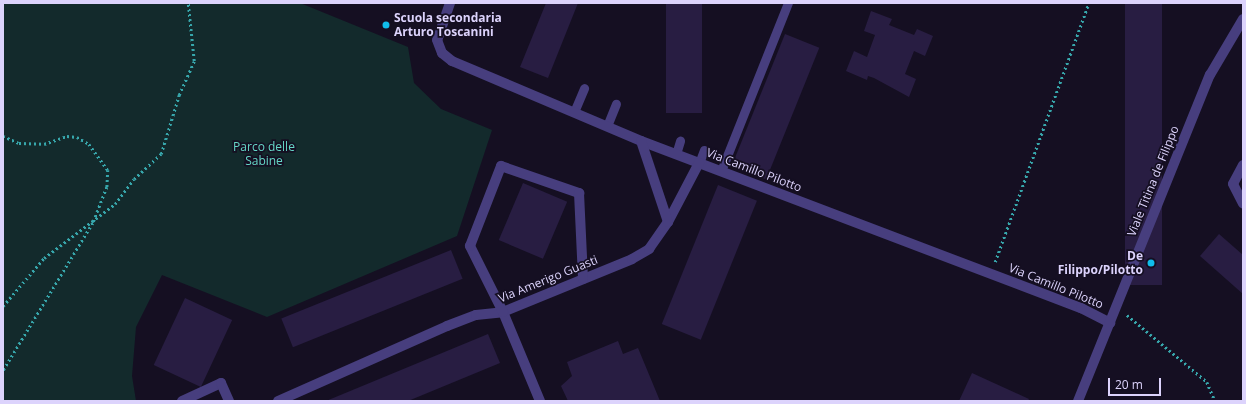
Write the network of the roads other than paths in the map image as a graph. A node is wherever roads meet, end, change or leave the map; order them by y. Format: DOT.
graph roads {
  1 [pos="450,3"];
  2 [pos="788,3"];
  3 [pos="1243,19"];
  4 [pos="584,88"];
  5 [pos="616,104"];
  6 [pos="574,112"];
  7 [pos="607,126"];
  8 [pos="641,141"];
  9 [pos="680,141"];
  10 [pos="704,150"];
  11 [pos="676,154"];
  12 [pos="699,163"];
  13 [pos="1243,165"];
  14 [pos="721,171"];
  15 [pos="1243,204"];
  16 [pos="668,222"];
  17 [pos="583,279"];
  18 [pos="503,312"];
  19 [pos="1110,323"];
  20 [pos="182,401"];
  21 [pos="229,401"];
  22 [pos="278,401"];
  23 [pos="540,401"];
  24 [pos="1078,401"];
  1 -- 6 [label="street, Via Camillo Pilotto"];
  2 -- 14 [label="lane"];
  3 -- 19 [label="street, Viale Titina de Filippo"];
  4 -- 6 [label="lane"];
  5 -- 7 [label="lane"];
  6 -- 7 [label="street, Via Camillo Pilotto"];
  7 -- 8 [label="street, Via Camillo Pilotto"];
  8 -- 11 [label="street, Via Camillo Pilotto"];
  8 -- 16 [label="street"];
  9 -- 11 [label="lane"];
  10 -- 12 [label="lane"];
  11 -- 12 [label="street, Via Camillo Pilotto"];
  12 -- 14 [label="street, Via Camillo Pilotto"];
  12 -- 16 [label="street, Via Amerigo Guasti"];
  13 -- 15 [label="street"];
  14 -- 19 [label="street, Via Camillo Pilotto"];
  16 -- 17 [label="street, Via Amerigo Guasti"];
  17 -- 18 [label="street, Via Amerigo Guasti"];
  17 -- 18 [label="street"];
  18 -- 22 [label="street, Via Amerigo Guasti"];
  18 -- 23 [label="street"];
  19 -- 24 [label="street, Viale Titina de Filippo"];
  20 -- 21 [label="street"];
}
